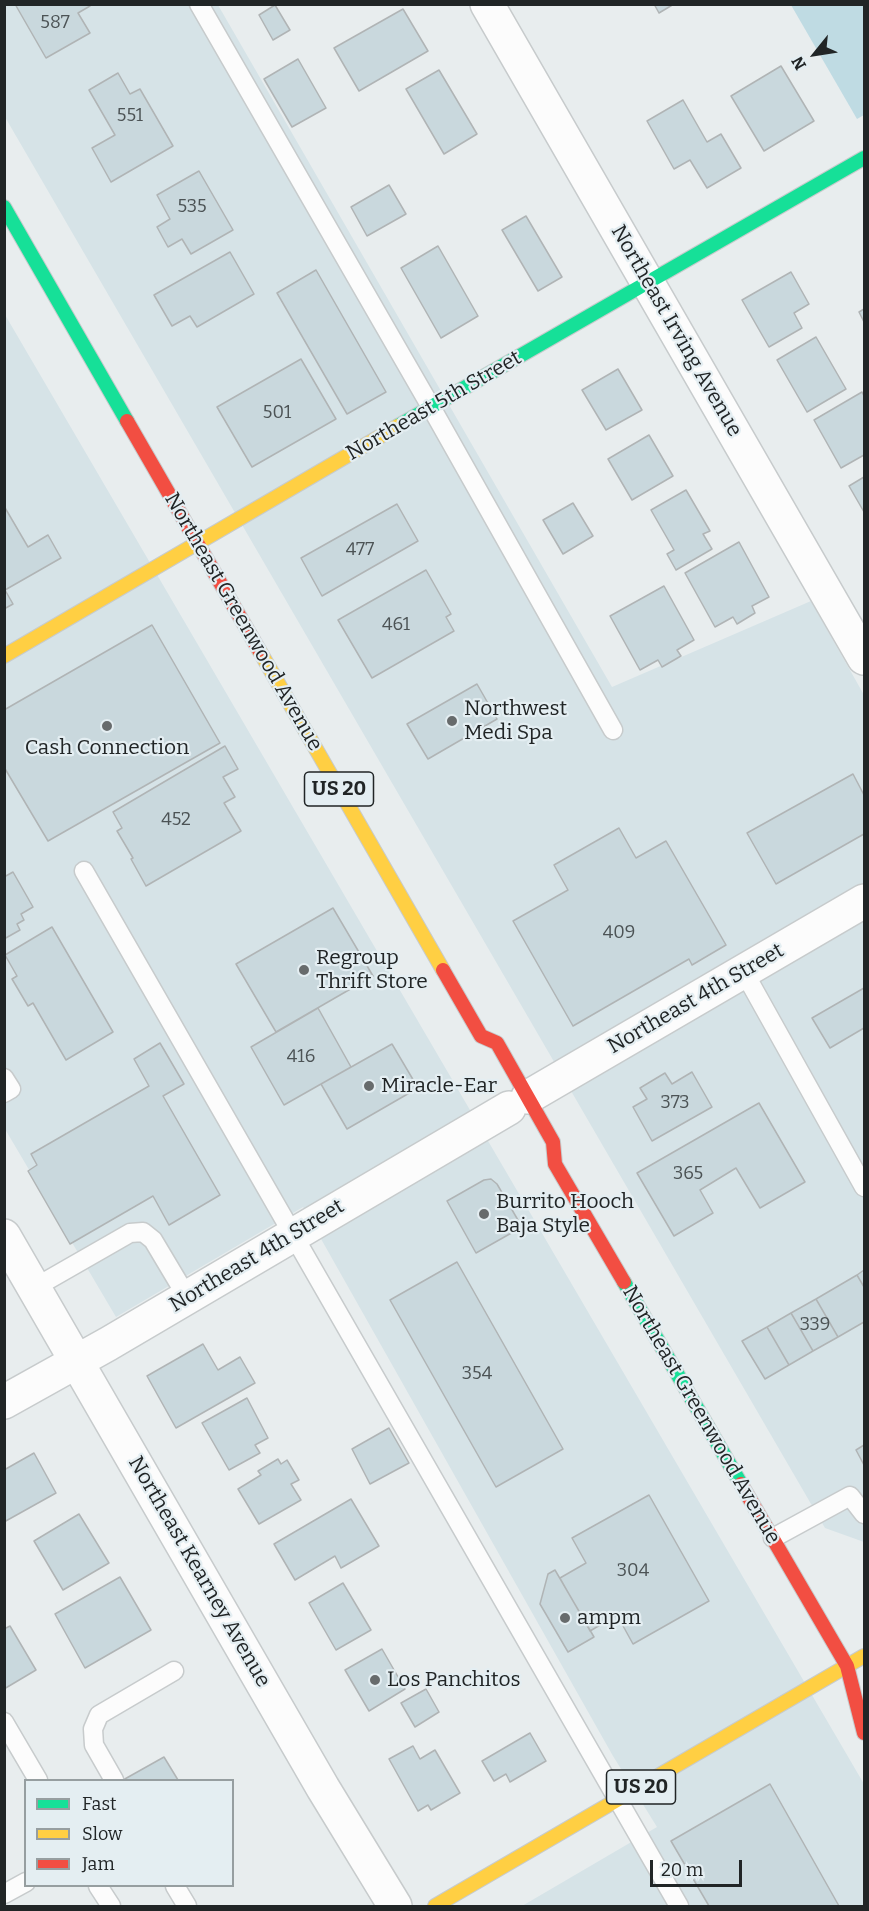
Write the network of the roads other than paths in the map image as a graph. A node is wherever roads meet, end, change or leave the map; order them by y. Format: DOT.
graph roads {
  1 [pos="199,4"];
  2 [pos="488,4"];
  3 [pos="864,159"];
  4 [pos="4,207"];
  5 [pos="649,284"];
  6 [pos="431,406"];
  7 [pos="198,543"];
  8 [pos="4,656"];
  9 [pos="864,658"];
  10 [pos="614,730"];
  11 [pos="84,871"];
  12 [pos="864,901"];
  13 [pos="744,972"];
  14 [pos="481,1036"];
  15 [pos="477,1053"];
  16 [pos="4,1078"];
  17 [pos="4,1093"];
  18 [pos="513,1105"];
  19 [pos="541,1156"];
  20 [pos="555,1164"];
  21 [pos="864,1187"];
  22 [pos="292,1235"];
  23 [pos="4,1236"];
  24 [pos="34,1288"];
  25 [pos="187,1297"];
  26 [pos="77,1361"];
  27 [pos="4,1402"];
  28 [pos="864,1514"];
  29 [pos="773,1538"];
  30 [pos="864,1656"];
  31 [pos="847,1666"];
  32 [pos="174,1671"];
  33 [pos="864,1682"];
  34 [pos="4,1722"];
  35 [pos="864,1733"];
  36 [pos="37,1779"];
  37 [pos="113,1779"];
  38 [pos="617,1801"];
  39 [pos="24,1883"];
  40 [pos="99,1887"];
  41 [pos="176,1887"];
  42 [pos="4,1894"];
  43 [pos="111,1906"];
  44 [pos="187,1906"];
  45 [pos="394,1906"];
  46 [pos="435,1906"];
  47 [pos="679,1906"];
  1 -- 6 [label="lane"];
  2 -- 5 [label="street, Northeast Irving Avenue"];
  3 -- 5 [label="main road, Northeast 5th Street"];
  4 -- 7 [label="main road, Northeast Greenwood Avenue / US 20"];
  5 -- 6 [label="main road, Northeast 5th Street"];
  5 -- 9 [label="street, Northeast Irving Avenue"];
  6 -- 7 [label="main road, Northeast 5th Street"];
  6 -- 10 [label="lane"];
  7 -- 8 [label="main road, Northeast 5th Street"];
  7 -- 14 [label="main road, Northeast Greenwood Avenue / US 20"];
  11 -- 22 [label="lane"];
  12 -- 13 [label="street, Northeast 4th Street"];
  13 -- 18 [label="street, Northeast 4th Street"];
  13 -- 21 [label="lane"];
  14 -- 15 [label="main road"];
  14 -- 18 [label="main road, Northeast Greenwood Avenue / US 20"];
  16 -- 17 [label="lane"];
  18 -- 20 [label="main road, Northeast Greenwood Avenue / US 20"];
  18 -- 22 [label="street, Northeast 4th Street"];
  19 -- 20 [label="main road"];
  20 -- 29 [label="main road, Northeast Greenwood Avenue / US 20"];
  22 -- 25 [label="street, Northeast 4th Street"];
  22 -- 38 [label="lane"];
  23 -- 24 [label="street, Northeast Kearney Avenue"];
  24 -- 25 [label="lane"];
  24 -- 26 [label="street, Northeast Kearney Avenue"];
  25 -- 26 [label="street, Northeast 4th Street"];
  26 -- 27 [label="street, Northeast 4th Street"];
  26 -- 45 [label="street, Northeast Kearney Avenue"];
  28 -- 29 [label="lane"];
  29 -- 31 [label="main road, Northeast Greenwood Avenue / US 20"];
  30 -- 31 [label="main road"];
  31 -- 33 [label="main road, Northeast Greenwood Avenue"];
  31 -- 35 [label="main road, Northeast Greenwood Avenue"];
  31 -- 38 [label="main road, US 20"];
  32 -- 37 [label="lane"];
  34 -- 36 [label="lane"];
  38 -- 46 [label="main road, US 20"];
  38 -- 47 [label="lane"];
  39 -- 42 [label="lane"];
  40 -- 43 [label="lane"];
  41 -- 44 [label="lane"];
}
